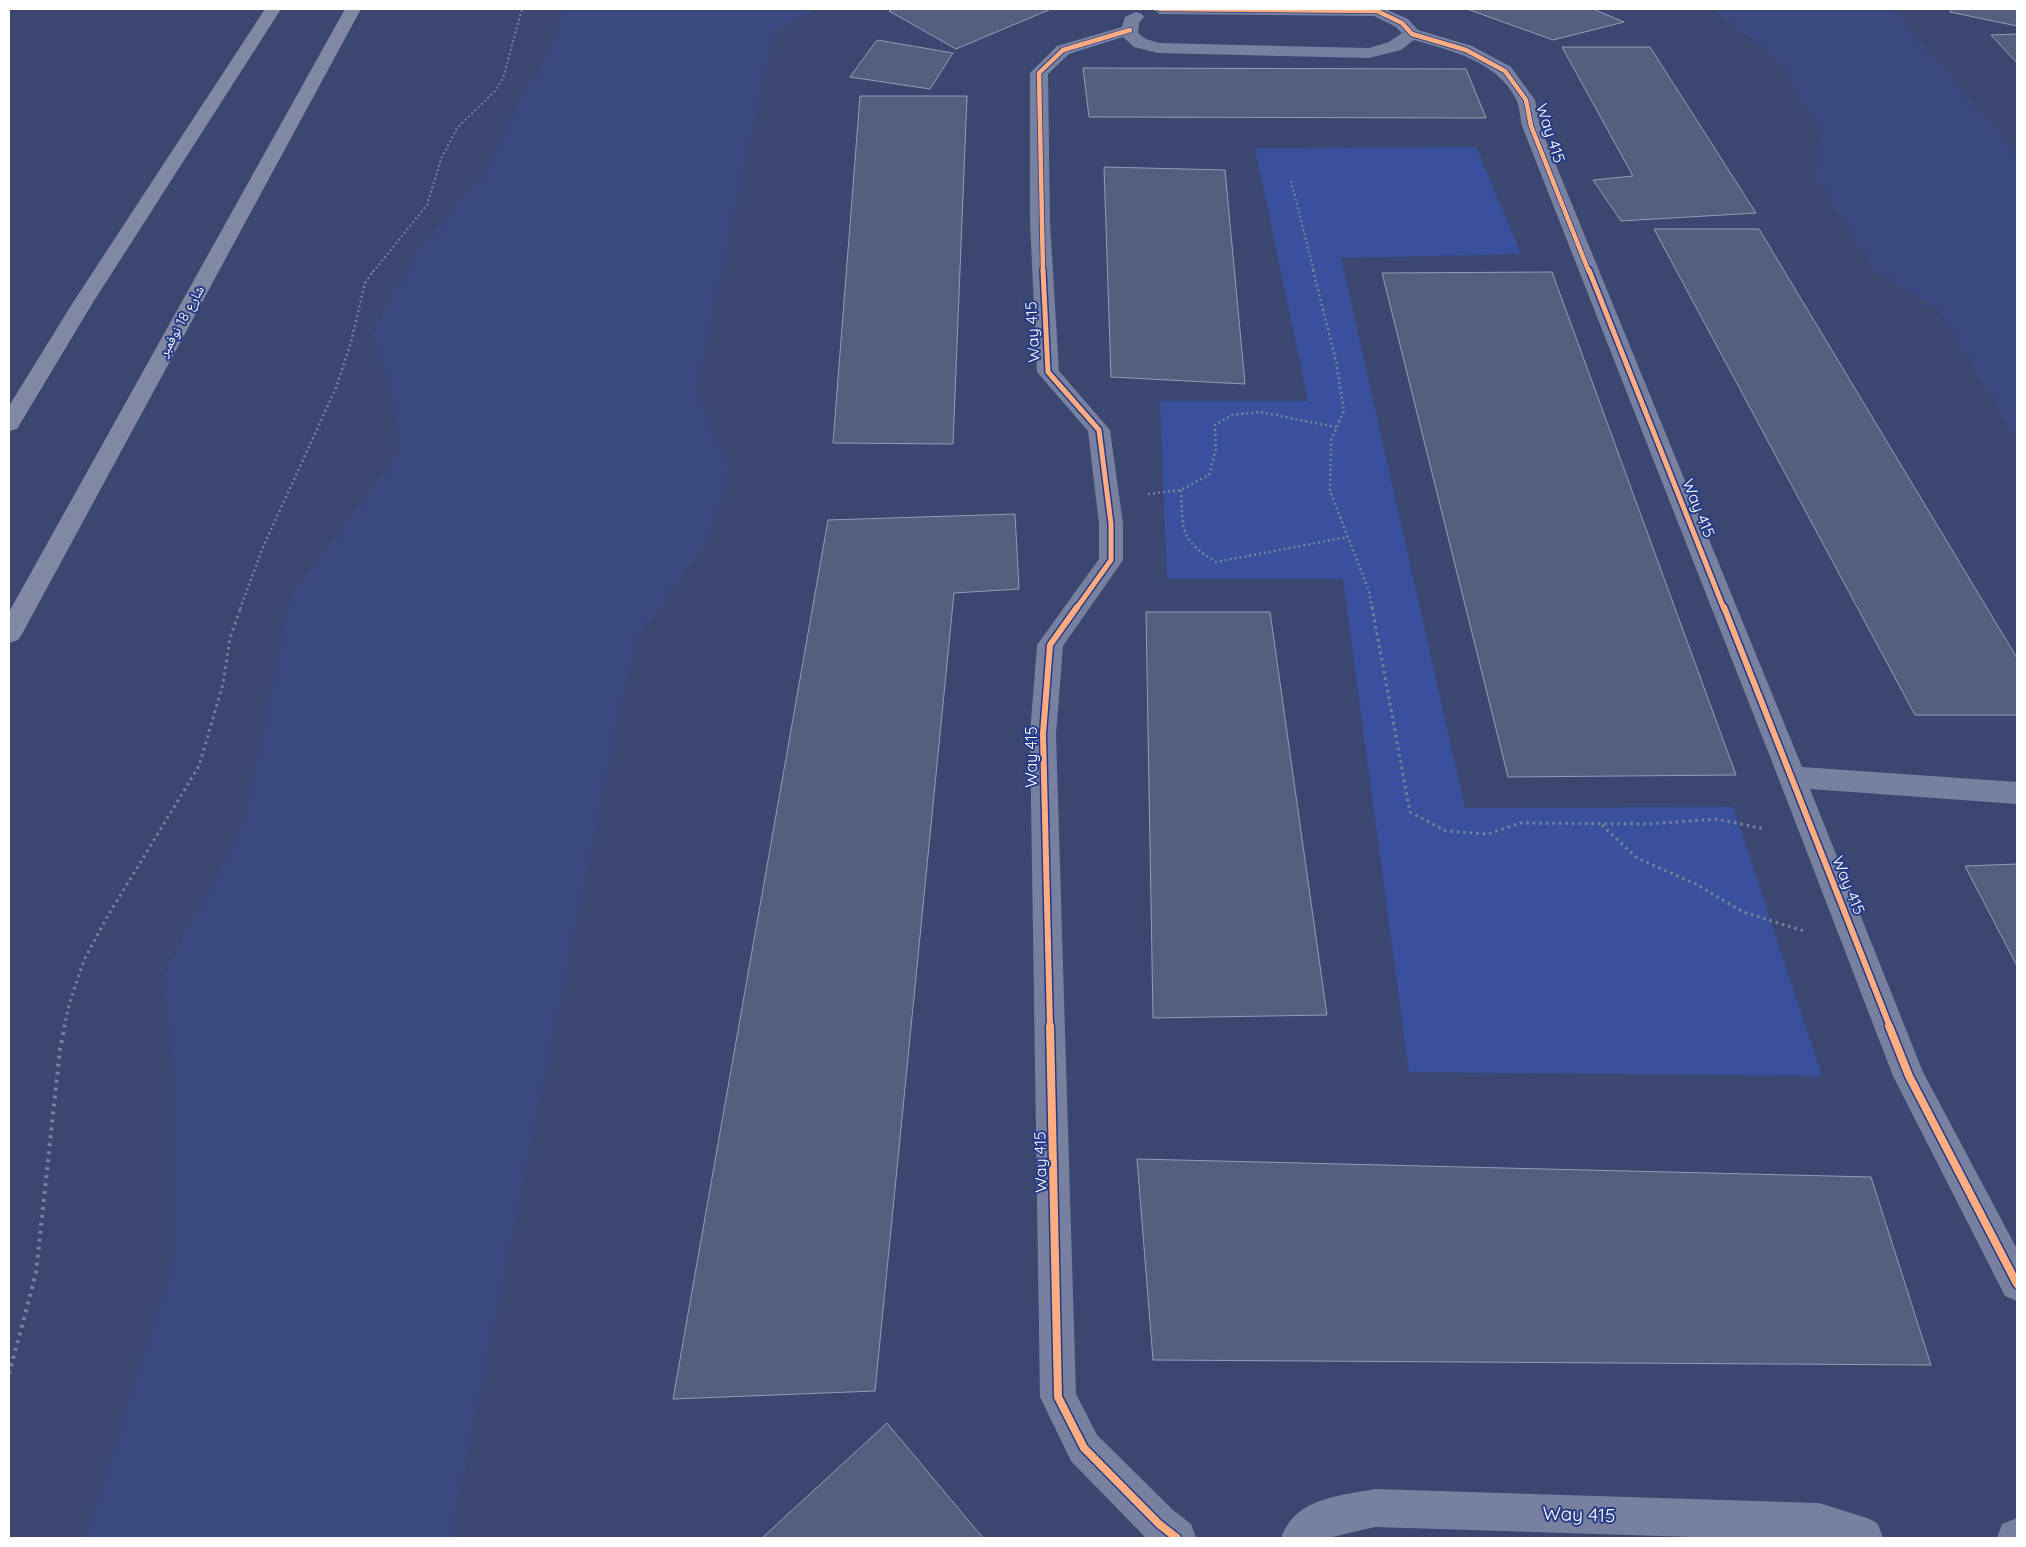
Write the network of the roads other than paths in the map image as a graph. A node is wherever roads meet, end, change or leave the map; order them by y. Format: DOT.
graph roads {
  1 [pos="273,9"];
  2 [pos="353,9"];
  3 [pos="1154,9"];
  4 [pos="1160,9"];
  5 [pos="1130,30"];
  6 [pos="1412,34"];
  7 [pos="9,424"];
  8 [pos="9,634"];
  9 [pos="1792,777"];
  10 [pos="2017,793"];
  11 [pos="2017,1284"];
  12 [pos="1177,1538"];
  13 [pos="1300,1538"];
  14 [pos="1864,1538"];
  1 -- 7 [label="main road"];
  2 -- 8 [label="main road, شارع 18 نوفمبر"];
  3 -- 5 [label="street"];
  4 -- 6 [label="street, Way 415"];
  5 -- 6 [label="street"];
  5 -- 12 [label="street, Way 415"];
  6 -- 9 [label="street, Way 415"];
  9 -- 10 [label="street"];
  9 -- 11 [label="street, Way 415"];
  13 -- 14 [label="street, Way 415"];
}
